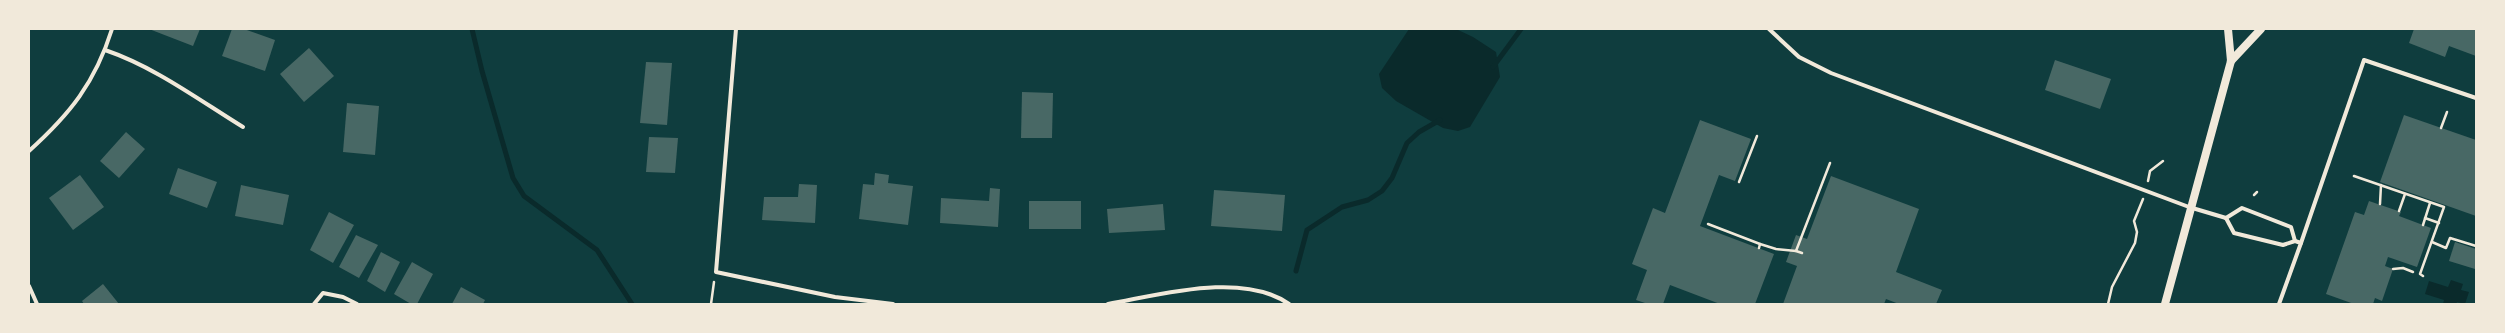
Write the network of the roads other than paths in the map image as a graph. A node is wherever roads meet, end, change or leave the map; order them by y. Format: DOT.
graph roads {
  1 [pos="112,29"];
  2 [pos="736,29"];
  3 [pos="1769,29"];
  4 [pos="2228,29"];
  5 [pos="2261,29"];
  6 [pos="105,50"];
  7 [pos="2231,61"];
  8 [pos="2476,98"];
  9 [pos="243,127"];
  10 [pos="29,152"];
  11 [pos="2189,207"];
  12 [pos="2226,218"];
  13 [pos="2295,241"];
  14 [pos="2301,243"];
  15 [pos="29,286"];
  16 [pos="37,304"];
  17 [pos="314,304"];
  18 [pos="357,304"];
  19 [pos="893,304"];
  20 [pos="1108,304"];
  21 [pos="1289,304"];
  22 [pos="2165,304"];
  23 [pos="2279,304"];
  1 -- 6 [label="street"];
  2 -- 19 [label="street"];
  3 -- 11 [label="street"];
  4 -- 7 [label="main road"];
  5 -- 7 [label="main road"];
  6 -- 9 [label="street"];
  6 -- 10 [label="street"];
  7 -- 11 [label="main road"];
  8 -- 14 [label="street"];
  11 -- 12 [label="street"];
  11 -- 22 [label="main road"];
  12 -- 13 [label="street"];
  12 -- 13 [label="street"];
  13 -- 14 [label="street"];
  14 -- 23 [label="street"];
  15 -- 16 [label="street"];
  17 -- 18 [label="street"];
  20 -- 21 [label="street"];
}
